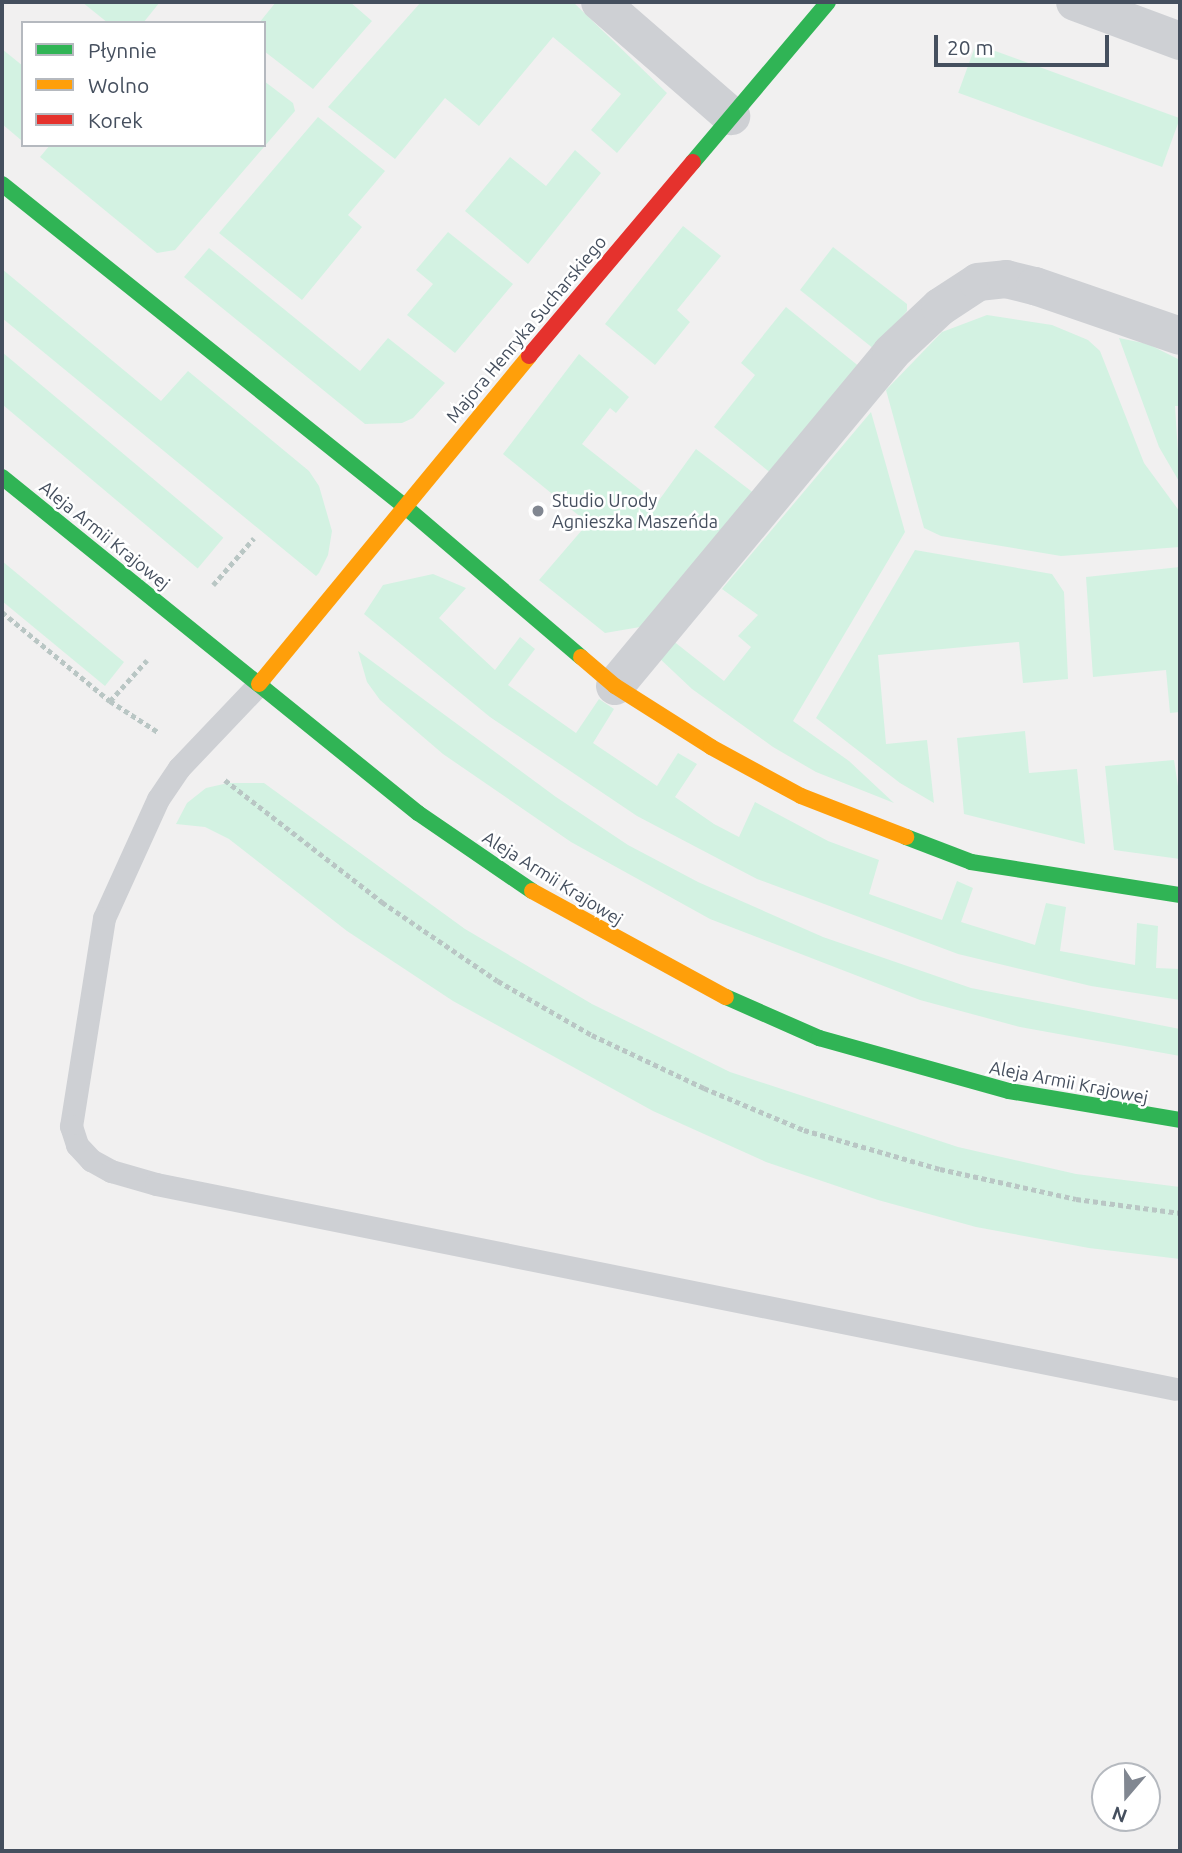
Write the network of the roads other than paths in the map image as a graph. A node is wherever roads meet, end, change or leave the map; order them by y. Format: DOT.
graph roads {
  1 [pos="600,2"];
  2 [pos="828,2"];
  3 [pos="1075,2"];
  4 [pos="1180,41"];
  5 [pos="731,116"];
  6 [pos="2,184"];
  7 [pos="1180,336"];
  8 [pos="2,477"];
  9 [pos="403,505"];
  10 [pos="259,684"];
  11 [pos="614,686"];
  12 [pos="1180,895"];
  13 [pos="1180,1120"];
  14 [pos="1175,1389"];
  1 -- 5 [label="street"];
  2 -- 5 [label="street, Majora Henryka Sucharskiego"];
  3 -- 4 [label="street"];
  5 -- 9 [label="street, Majora Henryka Sucharskiego"];
  6 -- 9 [label="street"];
  7 -- 11 [label="street"];
  8 -- 10 [label="street, Aleja Armii Krajowej"];
  9 -- 10 [label="street, Majora Henryka Sucharskiego"];
  9 -- 11 [label="street"];
  10 -- 13 [label="street, Aleja Armii Krajowej"];
  10 -- 14 [label="lane"];
  11 -- 12 [label="street"];
}
